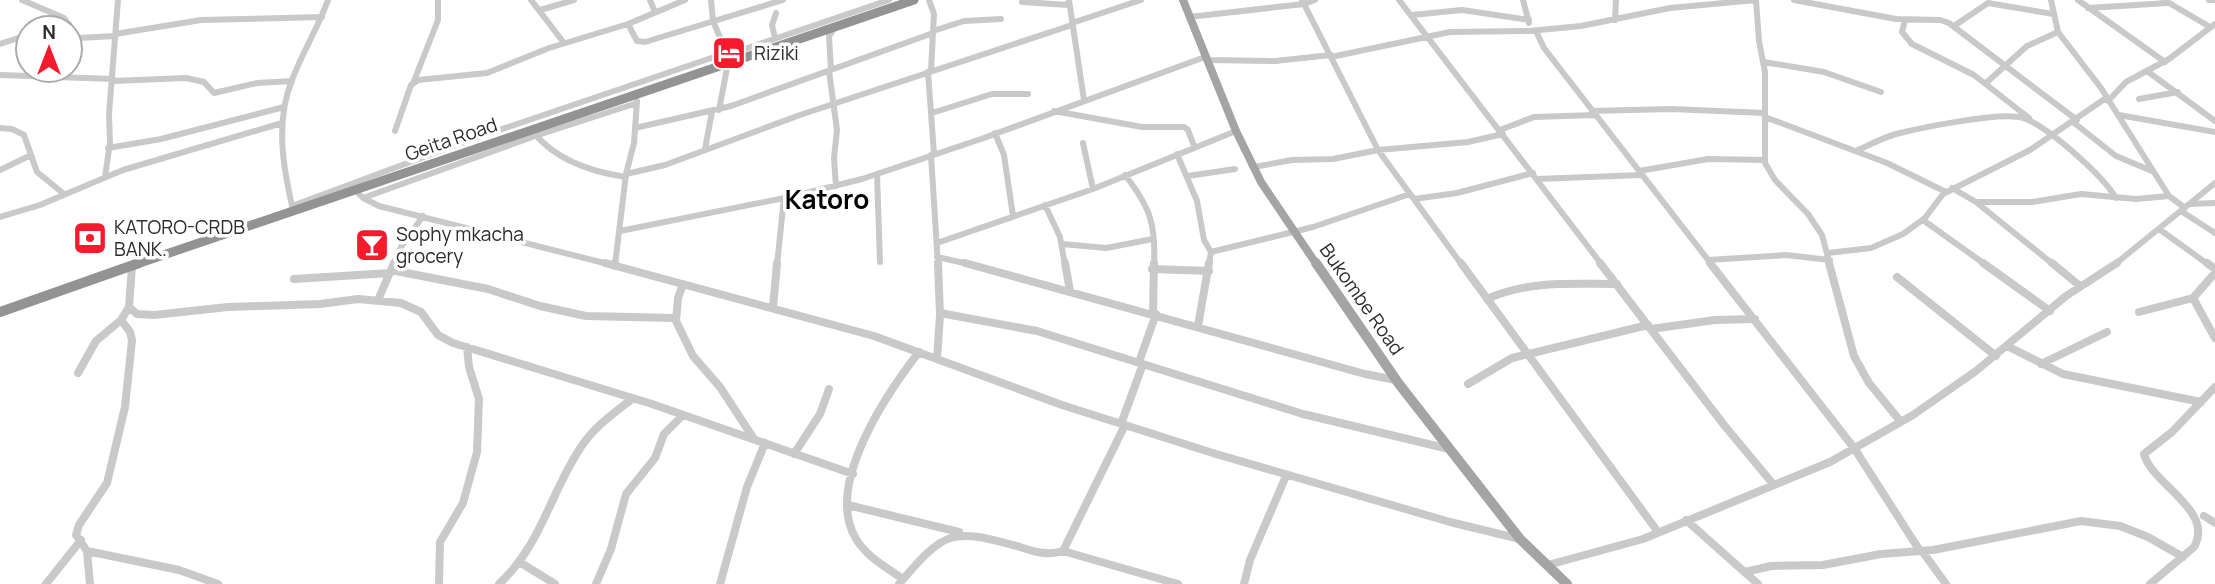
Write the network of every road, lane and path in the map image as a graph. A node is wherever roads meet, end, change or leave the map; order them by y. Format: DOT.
graph roads {
  1 [pos="22,0"];
  2 [pos="118,0"];
  3 [pos="328,0"];
  4 [pos="438,0"];
  5 [pos="531,0"];
  6 [pos="574,0"];
  7 [pos="650,0"];
  8 [pos="685,0"];
  9 [pos="711,0"];
  10 [pos="783,0"];
  11 [pos="889,0"];
  12 [pos="914,0"];
  13 [pos="929,0"];
  14 [pos="1141,0"];
  15 [pos="1183,0"];
  16 [pos="1315,0"];
  17 [pos="1399,0"];
  18 [pos="1522,0"];
  19 [pos="1616,0"];
  20 [pos="1674,0"];
  21 [pos="1756,0"];
  22 [pos="1794,0"];
  23 [pos="2051,0"];
  24 [pos="2078,0"];
  25 [pos="2208,0"];
  26 [pos="2215,0"];
  27 [pos="2166,1"];
  28 [pos="770,2"];
  29 [pos="1022,2"];
  30 [pos="1303,2"];
  31 [pos="1069,3"];
  32 [pos="1679,6"];
  33 [pos="2088,8"];
  34 [pos="540,10"];
  35 [pos="656,12"];
  36 [pos="776,13"];
  37 [pos="58,14"];
  38 [pos="2053,14"];
  39 [pos="1412,15"];
  40 [pos="322,17"];
  41 [pos="1189,17"];
  42 [pos="1002,19"];
  43 [pos="1529,20"];
  44 [pos="1615,20"];
  45 [pos="1905,20"];
  46 [pos="713,21"];
  47 [pos="628,24"];
  48 [pos="1072,24"];
  49 [pos="2213,25"];
  50 [pos="836,26"];
  51 [pos="1954,26"];
  52 [pos="1533,31"];
  53 [pos="933,32"];
  54 [pos="2058,32"];
  55 [pos="115,35"];
  56 [pos="1427,37"];
  57 [pos="84,38"];
  58 [pos="775,38"];
  59 [pos="564,43"];
  60 [pos="1331,56"];
  61 [pos="728,58"];
  62 [pos="1206,59"];
  63 [pos="1764,62"];
  64 [pos="2165,62"];
  65 [pos="2005,65"];
  66 [pos="830,71"];
  67 [pos="930,71"];
  68 [pos="2147,71"];
  69 [pos="0,75"];
  70 [pos="113,80"];
  71 [pos="292,80"];
  72 [pos="414,82"];
  73 [pos="1986,83"];
  74 [pos="636,89"];
  75 [pos="1881,92"];
  76 [pos="2178,92"];
  77 [pos="1028,94"];
  78 [pos="2107,99"];
  79 [pos="2138,99"];
  80 [pos="1084,100"];
  81 [pos="637,103"];
  82 [pos="833,104"];
  83 [pos="284,107"];
  84 [pos="716,111"];
  85 [pos="1054,111"];
  86 [pos="932,113"];
  87 [pos="1593,113"];
  88 [pos="1765,115"];
  89 [pos="2119,115"];
  90 [pos="2075,121"];
  91 [pos="2215,121"];
  92 [pos="282,123"];
  93 [pos="2035,123"];
  94 [pos="208,126"];
  95 [pos="0,128"];
  96 [pos="635,128"];
  97 [pos="395,131"];
  98 [pos="1236,131"];
  99 [pos="1502,132"];
  100 [pos="2215,132"];
  101 [pos="533,133"];
  102 [pos="995,133"];
  103 [pos="2053,136"];
  104 [pos="217,140"];
  105 [pos="1083,143"];
  106 [pos="1194,146"];
  107 [pos="108,148"];
  108 [pos="705,149"];
  109 [pos="1378,150"];
  110 [pos="1856,150"];
  111 [pos="933,154"];
  112 [pos="1177,154"];
  113 [pos="32,155"];
  114 [pos="1765,160"];
  115 [pos="1254,167"];
  116 [pos="1235,169"];
  117 [pos="0,170"];
  118 [pos="2153,172"];
  119 [pos="1640,173"];
  120 [pos="877,174"];
  121 [pos="1125,175"];
  122 [pos="626,176"];
  123 [pos="1188,176"];
  124 [pos="1535,176"];
  125 [pos="105,177"];
  126 [pos="2215,183"];
  127 [pos="836,186"];
  128 [pos="1093,189"];
  129 [pos="355,190"];
  130 [pos="1949,190"];
  131 [pos="64,194"];
  132 [pos="2169,195"];
  133 [pos="1412,197"];
  134 [pos="363,198"];
  135 [pos="784,198"];
  136 [pos="2116,198"];
  137 [pos="1976,202"];
  138 [pos="2215,203"];
  139 [pos="1045,205"];
  140 [pos="2186,207"];
  141 [pos="293,209"];
  142 [pos="423,216"];
  143 [pos="1013,216"];
  144 [pos="0,217"];
  145 [pos="1923,220"];
  146 [pos="2159,229"];
  147 [pos="620,231"];
  148 [pos="1294,232"];
  149 [pos="2215,233"];
  150 [pos="1153,239"];
  151 [pos="937,243"];
  152 [pos="1062,244"];
  153 [pos="1211,252"];
  154 [pos="937,257"];
  155 [pos="1829,257"];
  156 [pos="1708,260"];
  157 [pos="880,262"];
  158 [pos="132,266"];
  159 [pos="615,266"];
  160 [pos="1152,269"];
  161 [pos="1209,271"];
  162 [pos="2215,271"];
  163 [pos="391,272"];
  164 [pos="1897,277"];
  165 [pos="294,279"];
  166 [pos="683,284"];
  167 [pos="1617,284"];
  168 [pos="2080,286"];
  169 [pos="1070,290"];
  170 [pos="2193,298"];
  171 [pos="1487,299"];
  172 [pos="378,300"];
  173 [pos="129,306"];
  174 [pos="773,308"];
  175 [pos="2050,311"];
  176 [pos="0,312"];
  177 [pos="2139,312"];
  178 [pos="940,313"];
  179 [pos="1154,314"];
  180 [pos="674,318"];
  181 [pos="1755,319"];
  182 [pos="121,320"];
  183 [pos="1198,326"];
  184 [pos="1649,327"];
  185 [pos="2107,332"];
  186 [pos="2215,338"];
  187 [pos="2007,346"];
  188 [pos="467,347"];
  189 [pos="919,352"];
  190 [pos="1526,353"];
  191 [pos="1996,356"];
  192 [pos="937,359"];
  193 [pos="1141,363"];
  194 [pos="2041,363"];
  195 [pos="78,373"];
  196 [pos="1396,380"];
  197 [pos="1468,384"];
  198 [pos="829,389"];
  199 [pos="2214,390"];
  200 [pos="632,399"];
  201 [pos="2201,402"];
  202 [pos="682,416"];
  203 [pos="1901,422"];
  204 [pos="1123,425"];
  205 [pos="754,439"];
  206 [pos="765,443"];
  207 [pos="1854,448"];
  208 [pos="1450,450"];
  209 [pos="794,454"];
  210 [pos="853,474"];
  211 [pos="1286,476"];
  212 [pos="1773,484"];
  213 [pos="848,505"];
  214 [pos="2204,516"];
  215 [pos="1686,520"];
  216 [pos="2215,523"];
  217 [pos="1658,532"];
  218 [pos="961,533"];
  219 [pos="1520,538"];
  220 [pos="81,540"];
  221 [pos="87,551"];
  222 [pos="1063,551"];
  223 [pos="1921,551"];
  224 [pos="2183,557"];
  225 [pos="521,563"];
  226 [pos="1548,565"];
  227 [pos="1745,572"];
  228 [pos="901,582"];
  229 [pos="1752,583"];
  230 [pos="46,584"];
  231 [pos="90,584"];
  232 [pos="218,584"];
  233 [pos="439,584"];
  234 [pos="499,584"];
  235 [pos="555,584"];
  236 [pos="596,584"];
  237 [pos="720,584"];
  238 [pos="1178,584"];
  239 [pos="1244,584"];
  240 [pos="1567,584"];
  241 [pos="1946,584"];
  242 [pos="2150,584"];
  1 -- 37 [label="street"];
  2 -- 55 [label="street"];
  3 -- 40 [label="street"];
  4 -- 72 [label="street"];
  5 -- 34 [label="street"];
  6 -- 34 [label="street"];
  7 -- 35 [label="street"];
  8 -- 35 [label="street"];
  9 -- 46 [label="street"];
  10 -- 28 [label="street"];
  11 -- 58 [label="street"];
  12 -- 50 [label="highway, Geita Road"];
  13 -- 53 [label="street"];
  14 -- 48 [label="street"];
  15 -- 41 [label="main road, Bukombe Road"];
  16 -- 30 [label="street"];
  17 -- 39 [label="street"];
  18 -- 43 [label="street"];
  19 -- 44 [label="street"];
  20 -- 32 [label="street"];
  21 -- 32 [label="street"];
  21 -- 63 [label="street"];
  22 -- 45 [label="street"];
  23 -- 38 [label="street"];
  24 -- 33 [label="street"];
  25 -- 26 [label="street"];
  27 -- 33 [label="street"];
  27 -- 49 [label="street"];
  28 -- 46 [label="street"];
  29 -- 31 [label="street"];
  30 -- 41 [label="street"];
  30 -- 60 [label="street"];
  31 -- 48 [label="street"];
  32 -- 44 [label="street"];
  33 -- 64 [label="street"];
  34 -- 59 [label="street"];
  35 -- 47 [label="street"];
  36 -- 58 [label="street"];
  38 -- 51 [label="street"];
  38 -- 54 [label="street"];
  39 -- 43 [label="street"];
  39 -- 56 [label="street"];
  40 -- 55 [label="street"];
  40 -- 71 [label="street"];
  41 -- 62 [label="main road, Bukombe Road"];
  42 -- 53 [label="street"];
  43 -- 52 [label="street"];
  44 -- 52 [label="street"];
  45 -- 51 [label="street"];
  45 -- 73 [label="street"];
  46 -- 47 [label="street"];
  46 -- 61 [label="street"];
  47 -- 59 [label="street"];
  48 -- 67 [label="street"];
  48 -- 80 [label="street"];
  49 -- 64 [label="street"];
  50 -- 61 [label="highway, Geita Road"];
  50 -- 66 [label="street"];
  51 -- 65 [label="street"];
  52 -- 56 [label="street"];
  52 -- 87 [label="street"];
  53 -- 66 [label="street"];
  53 -- 67 [label="street"];
  54 -- 65 [label="street"];
  54 -- 78 [label="street"];
  55 -- 57 [label="street"];
  55 -- 70 [label="street"];
  56 -- 60 [label="street"];
  56 -- 99 [label="street"];
  58 -- 61 [label="street"];
  59 -- 72 [label="street"];
  60 -- 62 [label="street"];
  60 -- 109 [label="street"];
  61 -- 74 [label="highway, Geita Road"];
  61 -- 84 [label="street"];
  62 -- 80 [label="street"];
  62 -- 98 [label="main road, Bukombe Road"];
  63 -- 75 [label="street"];
  63 -- 88 [label="street"];
  64 -- 68 [label="street"];
  65 -- 73 [label="street"];
  65 -- 90 [label="street"];
  66 -- 82 [label="street"];
  66 -- 84 [label="street"];
  67 -- 82 [label="street"];
  67 -- 86 [label="street"];
  68 -- 76 [label="street"];
  68 -- 78 [label="street"];
  69 -- 70 [label="street"];
  70 -- 71 [label="street"];
  70 -- 107 [label="street"];
  71 -- 83 [label="street"];
  72 -- 97 [label="street"];
  73 -- 93 [label="street"];
  74 -- 81 [label="street"];
  74 -- 101 [label="highway, Geita Road"];
  74 -- 141 [label="street"];
  76 -- 79 [label="street"];
  76 -- 91 [label="street"];
  77 -- 86 [label="street"];
  78 -- 89 [label="street"];
  78 -- 90 [label="street"];
  80 -- 85 [label="street"];
  81 -- 96 [label="street"];
  81 -- 101 [label="street"];
  82 -- 108 [label="street"];
  82 -- 127 [label="street"];
  83 -- 92 [label="street"];
  83 -- 94 [label="street"];
  84 -- 96 [label="street"];
  84 -- 108 [label="street"];
  85 -- 102 [label="street"];
  85 -- 106 [label="street"];
  86 -- 111 [label="street"];
  87 -- 88 [label="street"];
  87 -- 99 [label="street"];
  87 -- 119 [label="street"];
  88 -- 110 [label="street"];
  88 -- 114 [label="street"];
  89 -- 100 [label="street"];
  89 -- 118 [label="street"];
  90 -- 103 [label="street"];
  90 -- 118 [label="street"];
  92 -- 104 [label="street"];
  92 -- 141 [label="street"];
  93 -- 103 [label="street"];
  93 -- 110 [label="street"];
  94 -- 104 [label="street"];
  94 -- 107 [label="street"];
  95 -- 113 [label="street"];
  96 -- 122 [label="street"];
  98 -- 106 [label="street"];
  98 -- 115 [label="main road, Bukombe Road"];
  99 -- 109 [label="street"];
  99 -- 124 [label="street"];
  101 -- 122 [label="street"];
  101 -- 129 [label="highway, Geita Road"];
  101 -- 134 [label="street"];
  102 -- 111 [label="street"];
  102 -- 143 [label="street"];
  103 -- 130 [label="street"];
  103 -- 136 [label="street"];
  104 -- 125 [label="street"];
  105 -- 128 [label="street"];
  106 -- 112 [label="street"];
  107 -- 125 [label="street"];
  108 -- 122 [label="street"];
  109 -- 115 [label="street"];
  109 -- 133 [label="street"];
  110 -- 130 [label="street"];
  111 -- 120 [label="street"];
  111 -- 151 [label="street"];
  112 -- 121 [label="street"];
  112 -- 123 [label="street"];
  113 -- 117 [label="street"];
  113 -- 131 [label="street"];
  114 -- 119 [label="street"];
  114 -- 155 [label="street"];
  115 -- 148 [label="main road, Bukombe Road"];
  116 -- 123 [label="street"];
  118 -- 132 [label="street"];
  119 -- 124 [label="street"];
  119 -- 156 [label="street"];
  120 -- 127 [label="street"];
  120 -- 157 [label="street"];
  121 -- 128 [label="street"];
  121 -- 150 [label="street"];
  122 -- 147 [label="street"];
  123 -- 153 [label="street"];
  124 -- 133 [label="street"];
  124 -- 167 [label="street"];
  125 -- 131 [label="street"];
  126 -- 140 [label="street"];
  127 -- 135 [label="street"];
  128 -- 139 [label="street"];
  129 -- 134 [label="street"];
  129 -- 141 [label="highway, Geita Road"];
  130 -- 137 [label="street"];
  130 -- 145 [label="street"];
  131 -- 144 [label="street"];
  132 -- 136 [label="street"];
  132 -- 140 [label="street"];
  133 -- 148 [label="street"];
  133 -- 171 [label="street"];
  134 -- 142 [label="street"];
  135 -- 147 [label="street"];
  135 -- 174 [label="street"];
  136 -- 137 [label="street"];
  137 -- 168 [label="street"];
  138 -- 140 [label="street"];
  139 -- 143 [label="street"];
  139 -- 152 [label="street"];
  140 -- 146 [label="street"];
  140 -- 149 [label="street"];
  141 -- 158 [label="highway, Geita Road"];
  142 -- 159 [label="street"];
  142 -- 163 [label="street"];
  143 -- 151 [label="street"];
  145 -- 155 [label="street"];
  145 -- 175 [label="street"];
  146 -- 162 [label="street"];
  146 -- 168 [label="street"];
  147 -- 159 [label="street"];
  148 -- 153 [label="street"];
  148 -- 196 [label="main road, Bukombe Road"];
  150 -- 152 [label="street"];
  150 -- 160 [label="street"];
  151 -- 154 [label="street"];
  152 -- 169 [label="street"];
  153 -- 161 [label="street"];
  154 -- 169 [label="street"];
  154 -- 178 [label="street"];
  155 -- 156 [label="street"];
  155 -- 203 [label="street"];
  156 -- 181 [label="street"];
  158 -- 173 [label="street"];
  158 -- 176 [label="highway, Geita Road"];
  159 -- 166 [label="street"];
  160 -- 161 [label="street"];
  160 -- 179 [label="street"];
  161 -- 183 [label="street"];
  162 -- 170 [label="street"];
  163 -- 165 [label="street"];
  163 -- 172 [label="street"];
  163 -- 180 [label="street"];
  164 -- 191 [label="street"];
  166 -- 174 [label="street"];
  166 -- 180 [label="street"];
  167 -- 171 [label="street"];
  167 -- 184 [label="street"];
  168 -- 175 [label="street"];
  169 -- 179 [label="street"];
  170 -- 177 [label="street"];
  170 -- 186 [label="street"];
  171 -- 190 [label="street"];
  172 -- 173 [label="street"];
  172 -- 188 [label="street"];
  173 -- 182 [label="street"];
  174 -- 189 [label="street"];
  175 -- 187 [label="street"];
  178 -- 192 [label="street"];
  178 -- 193 [label="street"];
  179 -- 183 [label="street"];
  179 -- 193 [label="street"];
  180 -- 205 [label="street"];
  181 -- 184 [label="street"];
  181 -- 207 [label="street"];
  182 -- 195 [label="street"];
  182 -- 220 [label="street"];
  183 -- 196 [label="street"];
  184 -- 190 [label="street"];
  184 -- 212 [label="street"];
  185 -- 194 [label="street"];
  187 -- 191 [label="street"];
  187 -- 194 [label="street"];
  188 -- 200 [label="street"];
  188 -- 233 [label="street"];
  189 -- 192 [label="street"];
  189 -- 210 [label="street"];
  190 -- 197 [label="street"];
  190 -- 217 [label="street"];
  191 -- 203 [label="street"];
  192 -- 204 [label="street"];
  193 -- 204 [label="street"];
  193 -- 208 [label="street"];
  194 -- 201 [label="street"];
  196 -- 208 [label="main road, Bukombe Road"];
  198 -- 209 [label="street"];
  199 -- 201 [label="street"];
  200 -- 202 [label="street"];
  200 -- 225 [label="street"];
  201 -- 214 [label="street"];
  202 -- 205 [label="street"];
  202 -- 236 [label="street"];
  203 -- 207 [label="street"];
  204 -- 211 [label="street"];
  204 -- 222 [label="street"];
  205 -- 206 [label="street"];
  206 -- 209 [label="street"];
  206 -- 237 [label="street"];
  207 -- 212 [label="street"];
  207 -- 223 [label="street"];
  208 -- 219 [label="main road, Bukombe Road"];
  209 -- 210 [label="street"];
  210 -- 213 [label="street"];
  211 -- 219 [label="street"];
  211 -- 239 [label="street"];
  212 -- 215 [label="street"];
  213 -- 218 [label="street"];
  213 -- 228 [label="street"];
  214 -- 216 [label="street"];
  214 -- 224 [label="street"];
  215 -- 217 [label="street"];
  215 -- 227 [label="street"];
  217 -- 226 [label="street"];
  218 -- 222 [label="street"];
  218 -- 228 [label="street"];
  219 -- 226 [label="main road, Bukombe Road"];
  220 -- 221 [label="street"];
  220 -- 230 [label="street"];
  221 -- 231 [label="street"];
  221 -- 232 [label="street"];
  222 -- 238 [label="street"];
  223 -- 224 [label="street"];
  223 -- 227 [label="street"];
  223 -- 241 [label="street"];
  224 -- 242 [label="street"];
  225 -- 234 [label="street"];
  225 -- 235 [label="street"];
  226 -- 240 [label="main road, Bukombe Road"];
  227 -- 229 [label="street"];
}
